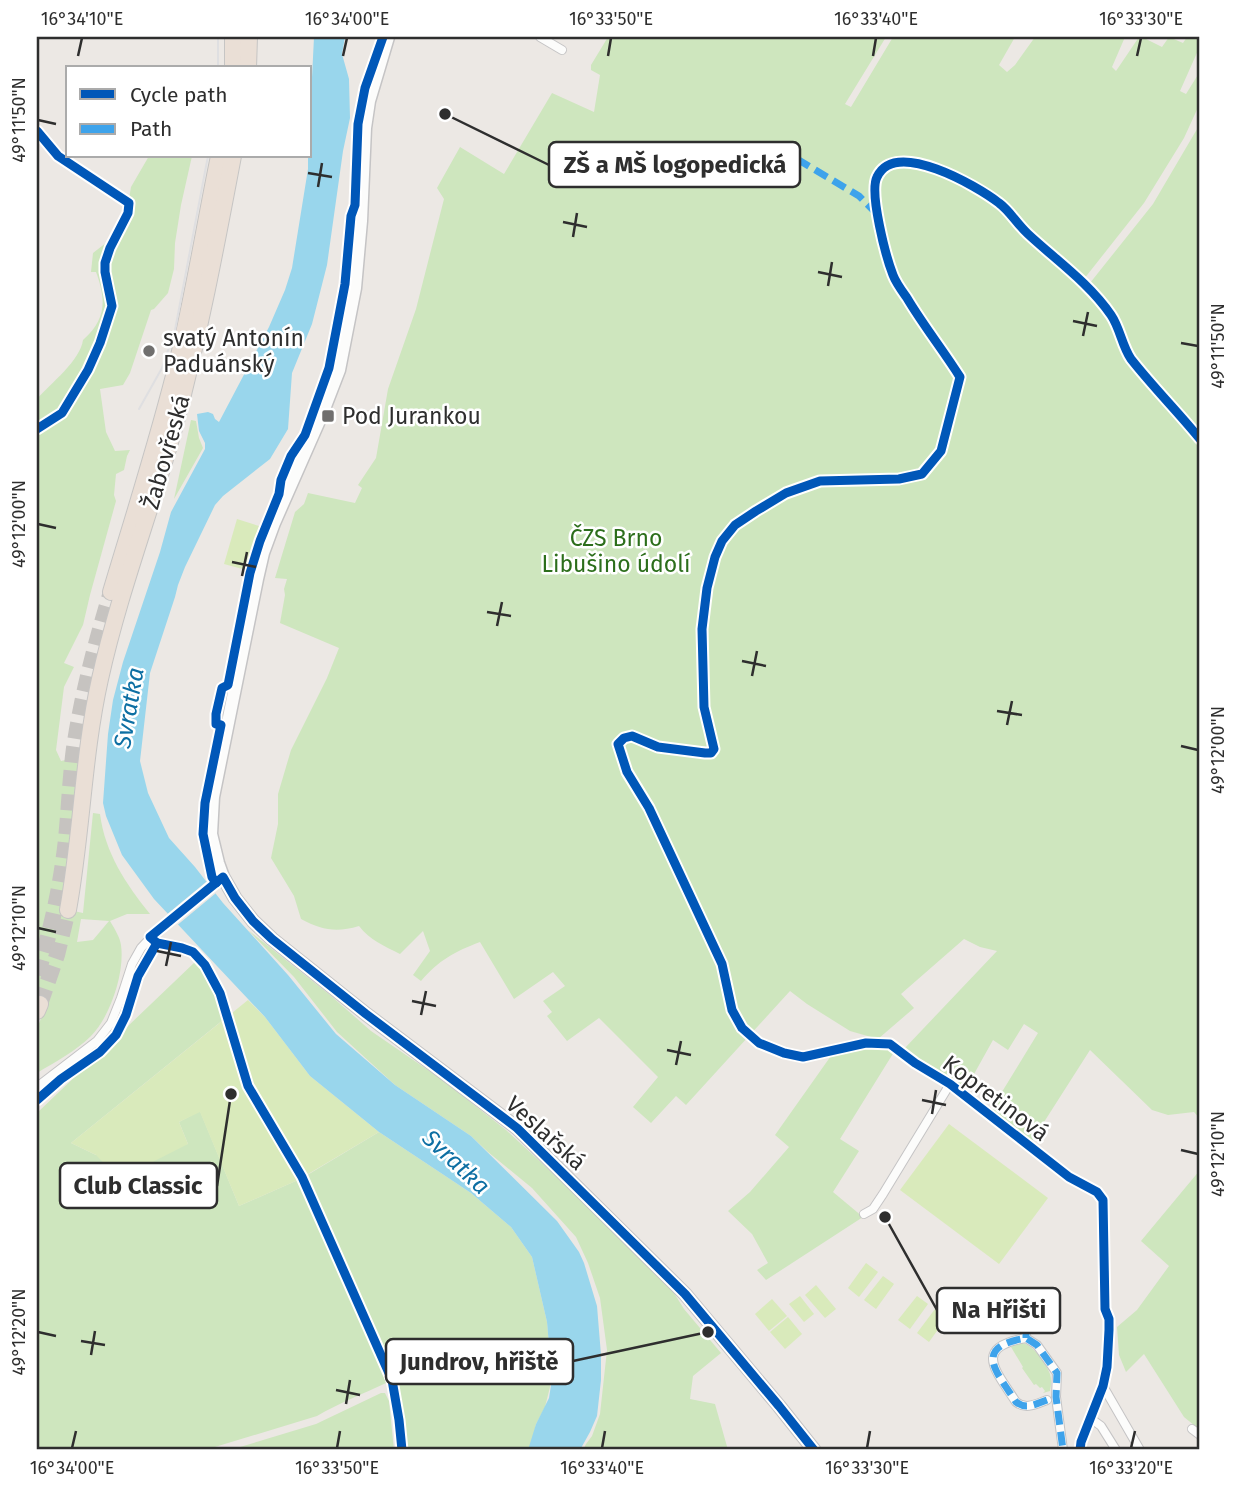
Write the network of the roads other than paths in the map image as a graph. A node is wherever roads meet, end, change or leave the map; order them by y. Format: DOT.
graph roads {
  1 [pos="233,37"];
  2 [pos="388,37"];
  3 [pos="540,37"];
  4 [pos="249,39"];
  5 [pos="562,50"];
  6 [pos="233,66"];
  7 [pos="248,66"];
  8 [pos="37,131"];
  9 [pos="219,158"];
  10 [pos="233,158"];
  11 [pos="120,197"];
  12 [pos="111,592"];
  13 [pos="618,744"];
  14 [pos="223,877"];
  15 [pos="68,910"];
  16 [pos="950,1084"];
  17 [pos="37,1087"];
  18 [pos="864,1214"];
  19 [pos="1019,1309"];
  20 [pos="1026,1338"];
  21 [pos="1104,1386"];
  22 [pos="1047,1400"];
  23 [pos="1090,1418"];
  24 [pos="1192,1429"];
  25 [pos="1200,1436"];
  26 [pos="814,1450"];
  27 [pos="1063,1450"];
  28 [pos="1080,1450"];
  29 [pos="1116,1450"];
  30 [pos="1140,1450"];
  1 -- 6 [label="highway"];
  2 -- 14 [label="street, Veslařská"];
  3 -- 5 [label="street"];
  4 -- 7 [label="highway"];
  8 -- 11 [label="street"];
  9 -- 12 [label="highway, Žabovřeská"];
  10 -- 15 [label="highway, Žabovřeská"];
  13 -- 16 [label="street, Kopretinová"];
  14 -- 17 [label="street"];
  14 -- 26 [label="street, Veslařská"];
  16 -- 18 [label="street"];
  16 -- 21 [label="street, Kopretinová"];
  19 -- 20 [label="street"];
  20 -- 22 [label="street"];
  20 -- 27 [label="street"];
  21 -- 23 [label="street, Kopretinová"];
  21 -- 30 [label="street"];
  23 -- 28 [label="street, Kopretinová"];
  23 -- 29 [label="street"];
  24 -- 25 [label="street"];
}
